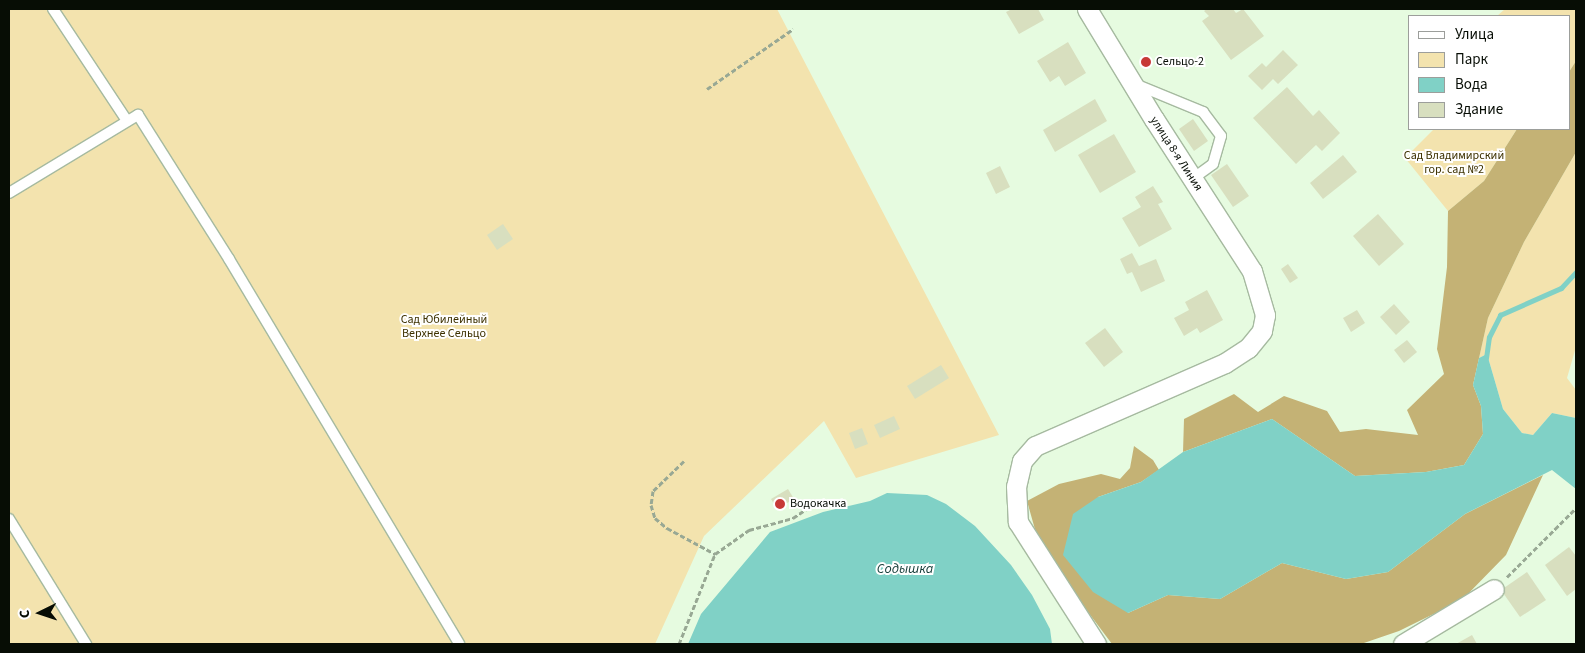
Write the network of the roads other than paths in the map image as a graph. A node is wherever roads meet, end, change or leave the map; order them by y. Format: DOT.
graph roads {
  1 [pos="53,9"];
  2 [pos="1087,9"];
  3 [pos="1132,83"];
  4 [pos="127,121"];
  5 [pos="1192,179"];
  6 [pos="9,193"];
  7 [pos="9,519"];
  8 [pos="1494,589"];
  9 [pos="86,644"];
  10 [pos="460,644"];
  11 [pos="1096,644"];
  12 [pos="1402,644"];
  1 -- 4 [label="lane"];
  2 -- 3 [label="street, улица 8-я Линия"];
  3 -- 5 [label="street, улица 8-я Линия"];
  3 -- 5 [label="lane"];
  4 -- 6 [label="lane"];
  4 -- 10 [label="lane"];
  5 -- 11 [label="street, улица 8-я Линия"];
  7 -- 9 [label="lane"];
  8 -- 12 [label="street"];
}
